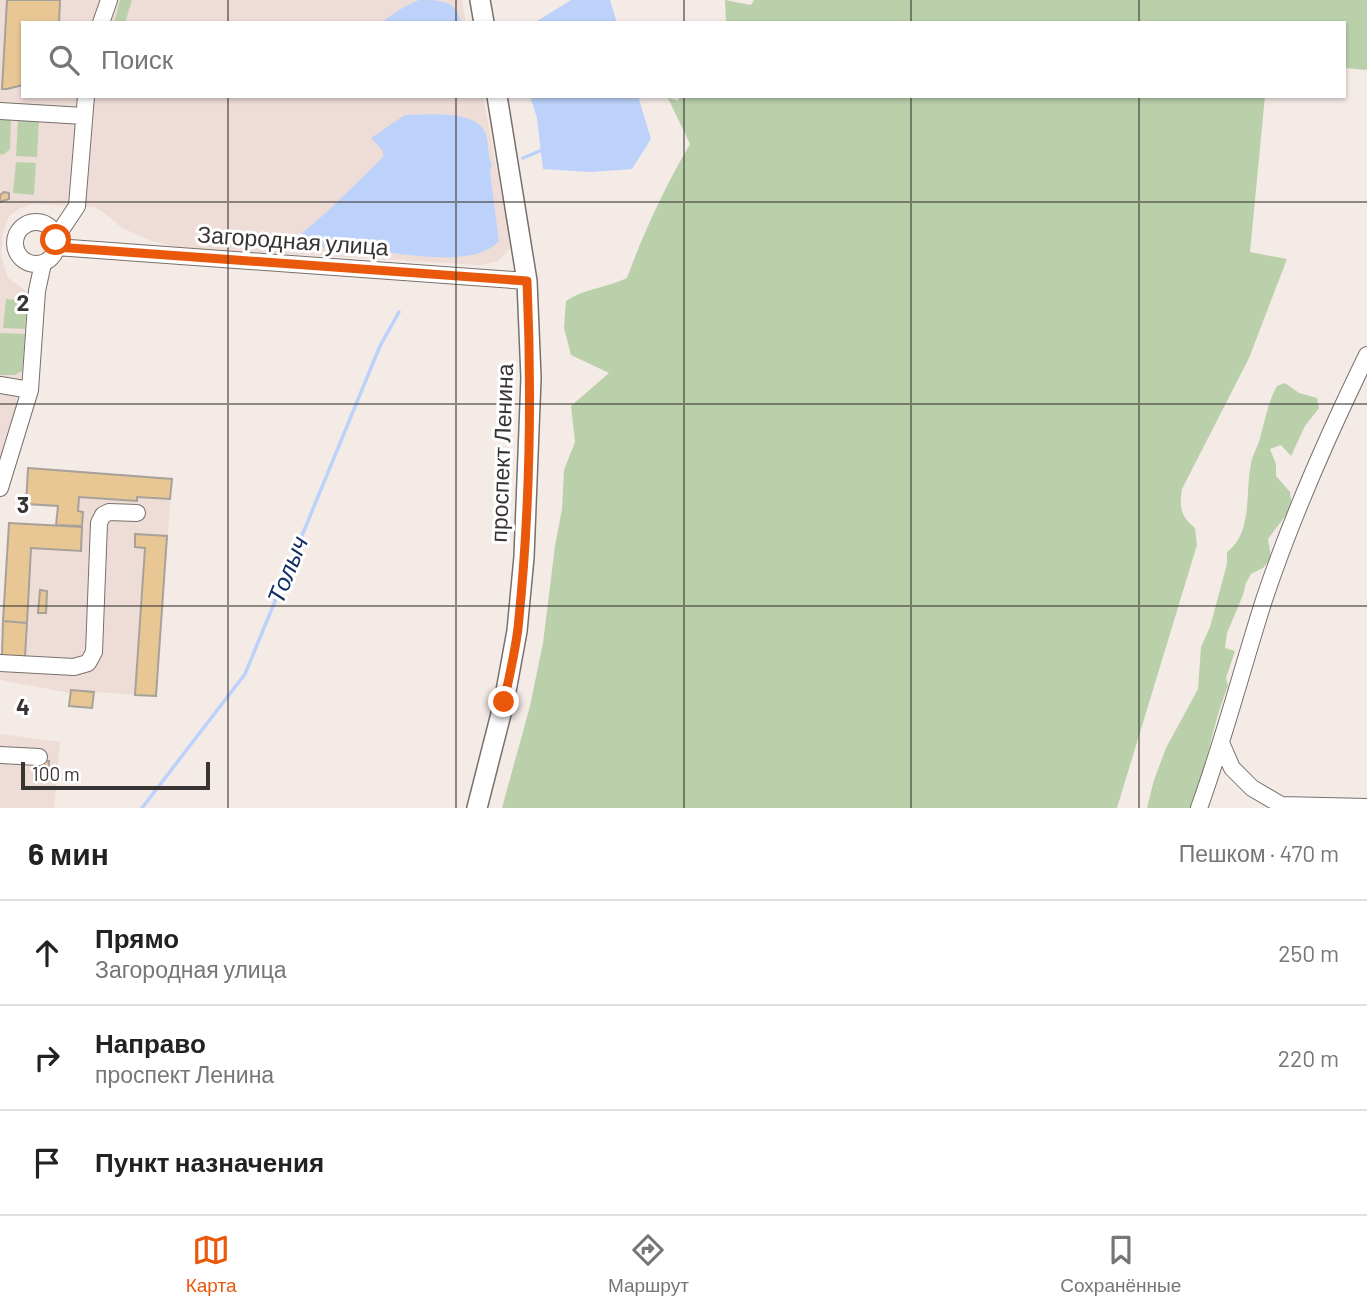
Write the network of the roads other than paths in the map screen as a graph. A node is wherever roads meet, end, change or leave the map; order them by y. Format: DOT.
graph roads {
  1 [pos="109,0"];
  2 [pos="480,0"];
  3 [pos="102,21"];
  4 [pos="484,21"];
  5 [pos="86,98"];
  6 [pos="497,98"];
  7 [pos="0,111"];
  8 [pos="84,116"];
  9 [pos="55,240"];
  10 [pos="43,263"];
  11 [pos="527,281"];
  12 [pos="1367,355"];
  13 [pos="0,385"];
  14 [pos="30,390"];
  15 [pos="0,488"];
  16 [pos="137,513"];
  17 [pos="0,663"];
  18 [pos="1222,745"];
  19 [pos="0,754"];
  20 [pos="39,757"];
  21 [pos="1367,807"];
  22 [pos="477,808"];
  23 [pos="1199,808"];
  1 -- 3 [label="street"];
  2 -- 4 [label="main road"];
  5 -- 8 [label="street"];
  6 -- 11 [label="main road, проспект Ленина"];
  7 -- 8 [label="street"];
  8 -- 9 [label="street"];
  9 -- 10 [label="street"];
  9 -- 10 [label="street"];
  9 -- 11 [label="street, Загородная улица"];
  10 -- 14 [label="street"];
  11 -- 22 [label="main road, проспект Ленина"];
  12 -- 18 [label="street"];
  13 -- 14 [label="street"];
  14 -- 15 [label="street"];
  16 -- 17 [label="street"];
  18 -- 21 [label="street"];
  18 -- 23 [label="street"];
  19 -- 20 [label="street"];
}
